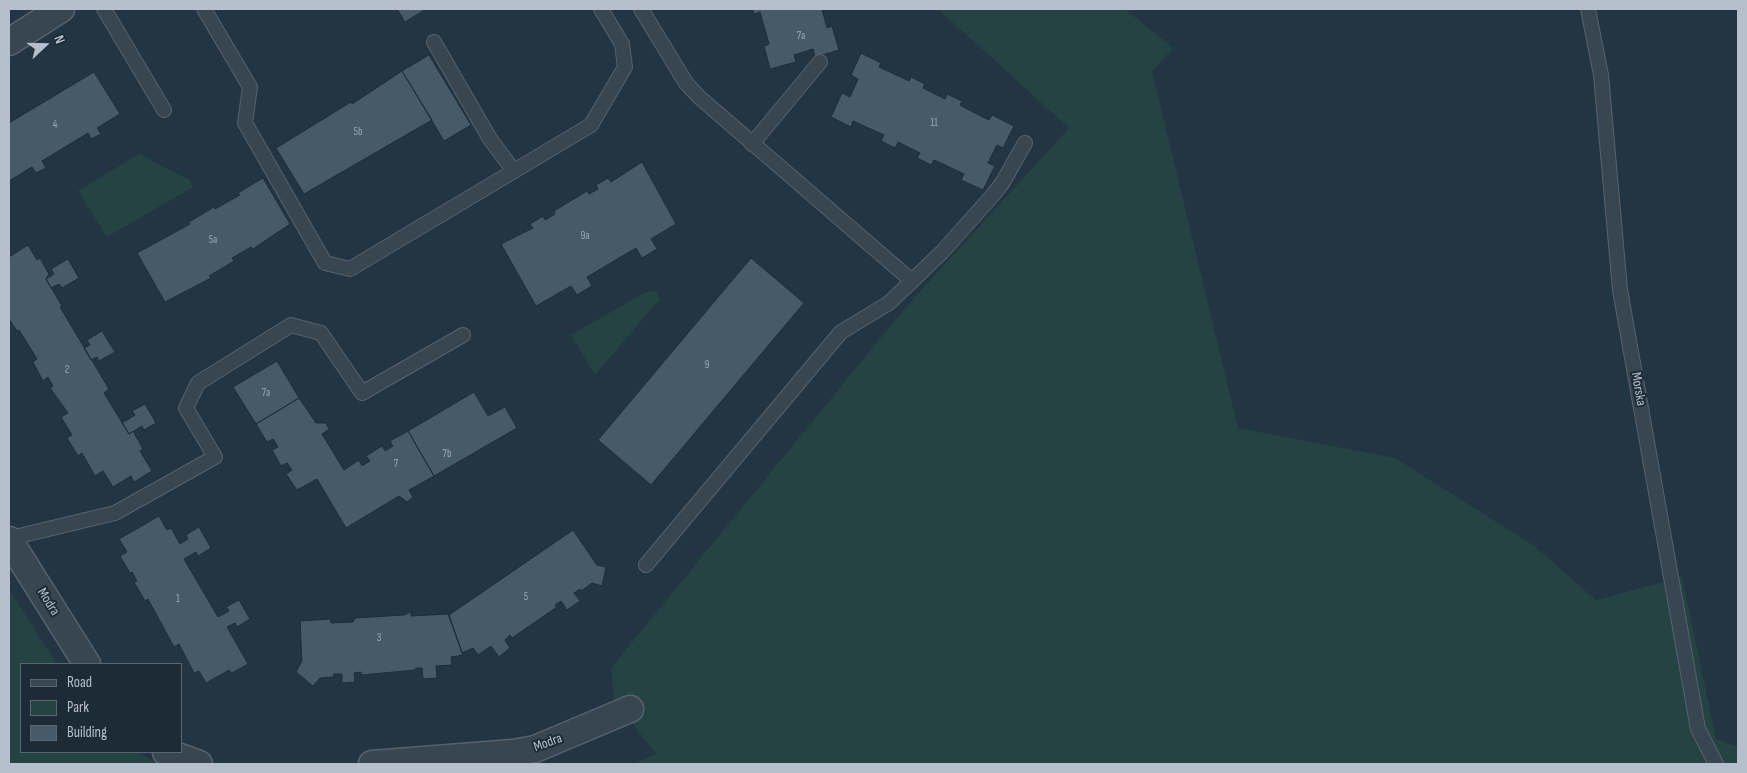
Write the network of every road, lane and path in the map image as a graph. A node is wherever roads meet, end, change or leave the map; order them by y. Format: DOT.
graph roads {
  1 [pos="61,9"];
  2 [pos="104,9"];
  3 [pos="204,9"];
  4 [pos="601,9"];
  5 [pos="641,9"];
  6 [pos="1588,9"];
  7 [pos="9,42"];
  8 [pos="434,42"];
  9 [pos="820,62"];
  10 [pos="164,110"];
  11 [pos="1025,143"];
  12 [pos="752,144"];
  13 [pos="514,171"];
  14 [pos="912,281"];
  15 [pos="463,335"];
  16 [pos="9,541"];
  17 [pos="646,565"];
  18 [pos="86,663"];
  19 [pos="630,710"];
  20 [pos="169,753"];
  21 [pos="198,764"];
  22 [pos="372,764"];
  23 [pos="1716,764"];
  1 -- 7 [label="street"];
  2 -- 10 [label="lane"];
  3 -- 13 [label="lane"];
  4 -- 13 [label="lane"];
  5 -- 12 [label="lane"];
  6 -- 23 [label="lane, Morska"];
  8 -- 13 [label="lane"];
  9 -- 12 [label="lane"];
  11 -- 14 [label="lane"];
  12 -- 14 [label="lane"];
  14 -- 17 [label="lane"];
  15 -- 16 [label="lane"];
  16 -- 18 [label="street, Modra"];
  19 -- 22 [label="street, Modra"];
  20 -- 21 [label="street"];
}
